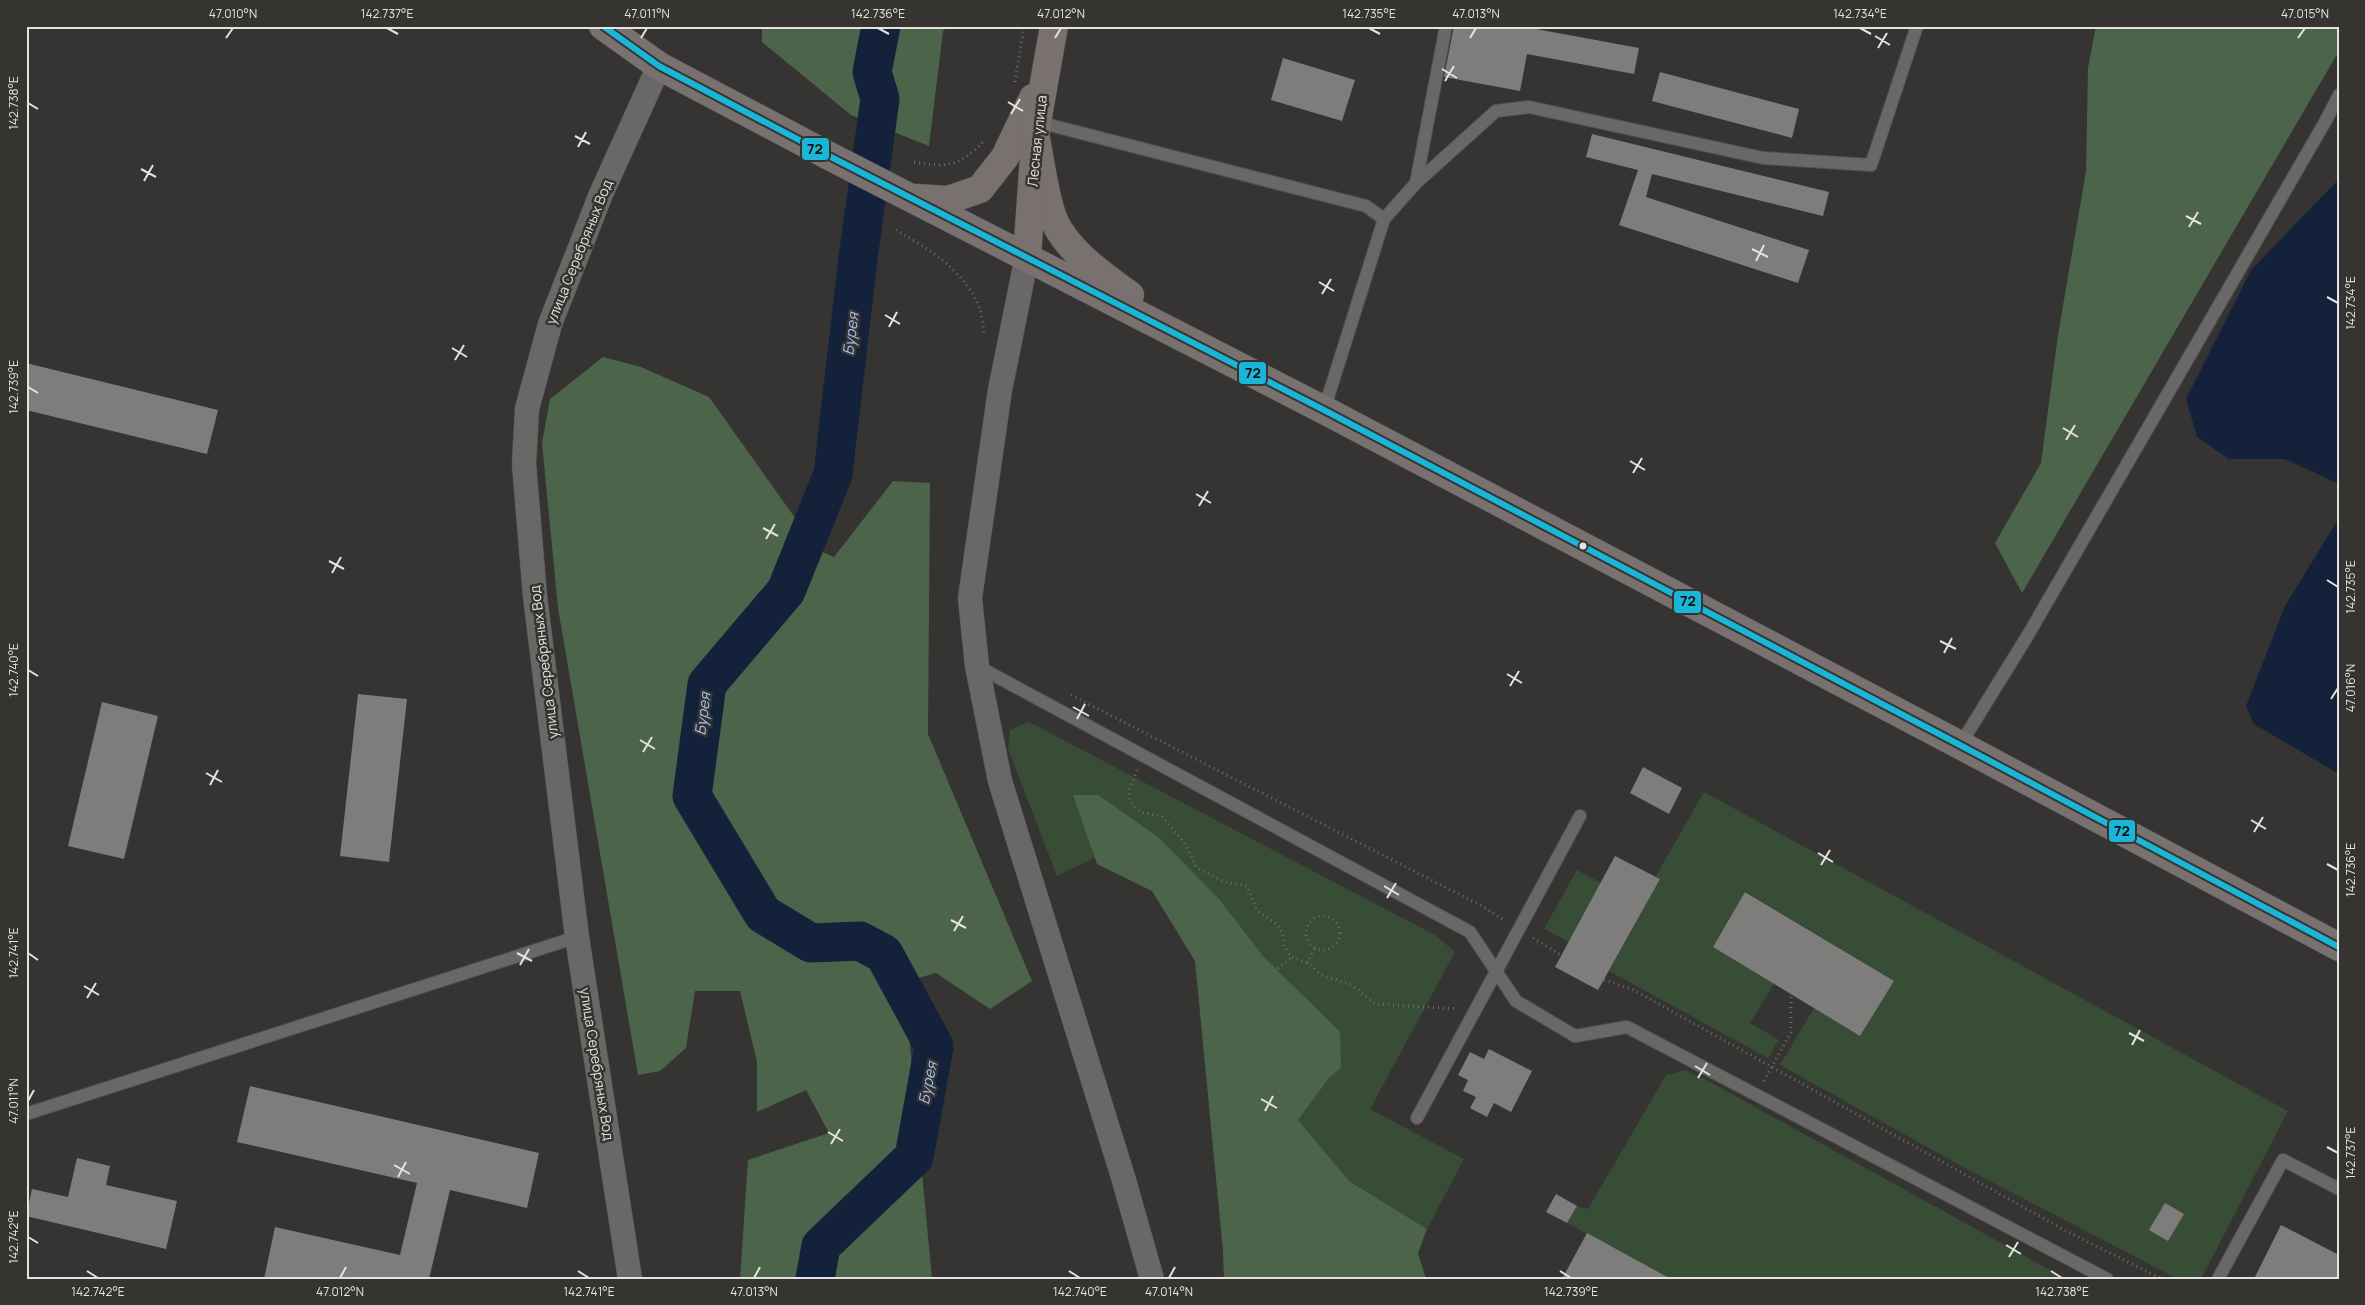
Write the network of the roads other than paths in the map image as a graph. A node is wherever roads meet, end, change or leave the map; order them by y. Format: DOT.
graph roads {
  1 [pos="603,26"];
  2 [pos="1054,26"];
  3 [pos="1446,26"];
  4 [pos="1917,26"];
  5 [pos="659,66"];
  6 [pos="1047,67"];
  7 [pos="2339,95"];
  8 [pos="1037,131"];
  9 [pos="1416,183"];
  10 [pos="902,194"];
  11 [pos="1384,219"];
  12 [pos="1027,256"];
  13 [pos="1204,348"];
  14 [pos="1324,410"];
  15 [pos="977,666"];
  16 [pos="1960,745"];
  17 [pos="1580,816"];
  18 [pos="577,937"];
  19 [pos="2339,947"];
  20 [pos="1496,970"];
  21 [pos="26,1114"];
  22 [pos="1417,1118"];
  23 [pos="2339,1189"];
  24 [pos="630,1279"];
  25 [pos="1152,1279"];
  26 [pos="2107,1279"];
  27 [pos="2218,1279"];
  1 -- 5 [label="main road"];
  2 -- 6 [label="main road, Лесная улица"];
  3 -- 9 [label="lane"];
  4 -- 9 [label="lane"];
  5 -- 10 [label="main road"];
  5 -- 18 [label="street, улица Серебряных Вод"];
  6 -- 8 [label="main road, Лесная улица"];
  6 -- 10 [label="main road"];
  7 -- 16 [label="lane"];
  8 -- 11 [label="lane"];
  8 -- 12 [label="main road, Лесная улица"];
  8 -- 13 [label="main road"];
  9 -- 11 [label="lane"];
  10 -- 12 [label="main road"];
  11 -- 14 [label="lane"];
  12 -- 13 [label="main road"];
  12 -- 15 [label="street"];
  13 -- 14 [label="main road"];
  14 -- 16 [label="main road"];
  15 -- 20 [label="lane"];
  15 -- 25 [label="street"];
  16 -- 19 [label="main road"];
  17 -- 20 [label="lane"];
  18 -- 21 [label="lane"];
  18 -- 24 [label="street, улица Серебряных Вод"];
  20 -- 22 [label="lane"];
  20 -- 26 [label="lane"];
  23 -- 27 [label="lane"];
}
